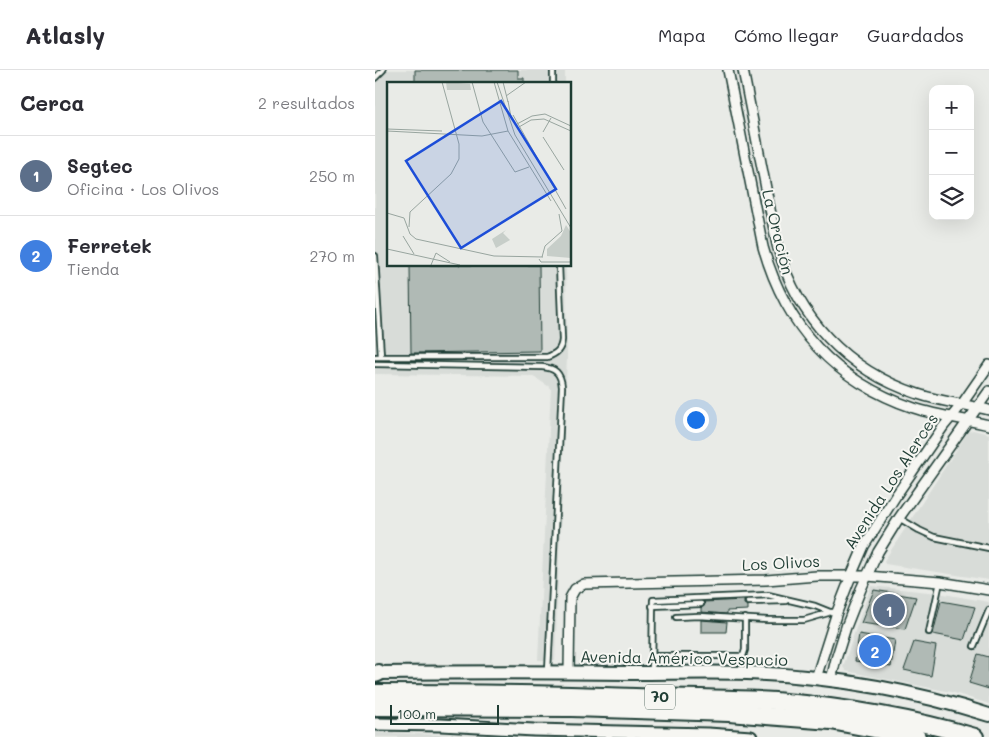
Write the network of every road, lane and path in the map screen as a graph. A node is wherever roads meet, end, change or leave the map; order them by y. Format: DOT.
graph roads {
  1 [pos="383,70"];
  2 [pos="728,70"];
  3 [pos="743,70"];
  4 [pos="375,78"];
  5 [pos="777,244"];
  6 [pos="763,248"];
  7 [pos="375,256"];
  8 [pos="559,266"];
  9 [pos="378,357"];
  10 [pos="375,364"];
  11 [pos="989,365"];
  12 [pos="989,391"];
  13 [pos="962,404"];
  14 [pos="977,407"];
  15 [pos="989,410"];
  16 [pos="951,417"];
  17 [pos="967,420"];
  18 [pos="989,425"];
  19 [pos="899,518"];
  20 [pos="989,548"];
  21 [pos="851,576"];
  22 [pos="867,576"];
  23 [pos="940,582"];
  24 [pos="989,590"];
  25 [pos="795,601"];
  26 [pos="748,602"];
  27 [pos="701,604"];
  28 [pos="652,606"];
  29 [pos="989,610"];
  30 [pos="833,612"];
  31 [pos="676,617"];
  32 [pos="745,618"];
  33 [pos="929,632"];
  34 [pos="974,646"];
  35 [pos="652,656"];
  36 [pos="548,672"];
  37 [pos="569,672"];
  38 [pos="652,673"];
  39 [pos="376,674"];
  40 [pos="815,678"];
  41 [pos="831,680"];
  42 [pos="375,693"];
  43 [pos="375,707"];
  44 [pos="989,715"];
  45 [pos="831,721"];
  46 [pos="375,724"];
  47 [pos="941,728"];
  48 [pos="989,733"];
  49 [pos="692,735"];
  50 [pos="751,737"];
  51 [pos="882,737"];
  52 [pos="917,737"];
  53 [pos="975,737"];
  1 -- 4 [label="lane"];
  2 -- 6 [label="street, La Oración"];
  3 -- 5 [label="street, La Oración"];
  5 -- 6 [label="street"];
  5 -- 13 [label="street, La Oración"];
  6 -- 16 [label="street, La Oración"];
  7 -- 9 [label="lane"];
  8 -- 9 [label="lane"];
  10 -- 36 [label="lane"];
  11 -- 13 [label="street, Avenida Los Alerces"];
  12 -- 14 [label="street, Avenida Los Alerces"];
  13 -- 14 [label="street, La Oración"];
  13 -- 16 [label="street, Avenida Los Alerces"];
  14 -- 15 [label="street, La Oración"];
  14 -- 17 [label="street, Avenida Los Alerces"];
  16 -- 17 [label="street, La Oración"];
  16 -- 21 [label="street, Avenida Los Alerces"];
  17 -- 18 [label="street, La Oración"];
  17 -- 19 [label="street, Avenida Los Alerces"];
  19 -- 20 [label="lane"];
  19 -- 22 [label="street, Avenida Los Alerces"];
  21 -- 22 [label="street, Los Olivos"];
  21 -- 30 [label="street, Avenida Los Alerces"];
  21 -- 37 [label="street, Los Olivos"];
  22 -- 23 [label="street, Los Olivos"];
  22 -- 41 [label="street, Avenida Los Alerces"];
  23 -- 24 [label="street, Los Olivos"];
  23 -- 33 [label="lane"];
  25 -- 26 [label="lane"];
  25 -- 28 [label="lane"];
  25 -- 30 [label="lane"];
  27 -- 28 [label="lane"];
  28 -- 35 [label="lane"];
  29 -- 34 [label="lane"];
  30 -- 32 [label="lane"];
  30 -- 40 [label="street, Avenida Los Alerces"];
  31 -- 32 [label="lane"];
  32 -- 35 [label="lane"];
  35 -- 38 [label="lane"];
  36 -- 37 [label="main road, Avenida Américo Vespucio"];
  36 -- 39 [label="main road, Avenida Américo Vespucio"];
  37 -- 38 [label="main road, Avenida Américo Vespucio"];
  38 -- 40 [label="main road, Avenida Américo Vespucio"];
  40 -- 41 [label="main road, Avenida Américo Vespucio"];
  41 -- 44 [label="main road, Avenida Américo Vespucio"];
  42 -- 47 [label="highway, 70"];
  43 -- 45 [label="highway, 70"];
  45 -- 51 [label="highway"];
  45 -- 52 [label="highway, 70"];
  46 -- 49 [label="street"];
  47 -- 48 [label="highway"];
  47 -- 53 [label="highway, 70"];
  49 -- 50 [label="street"];
}
